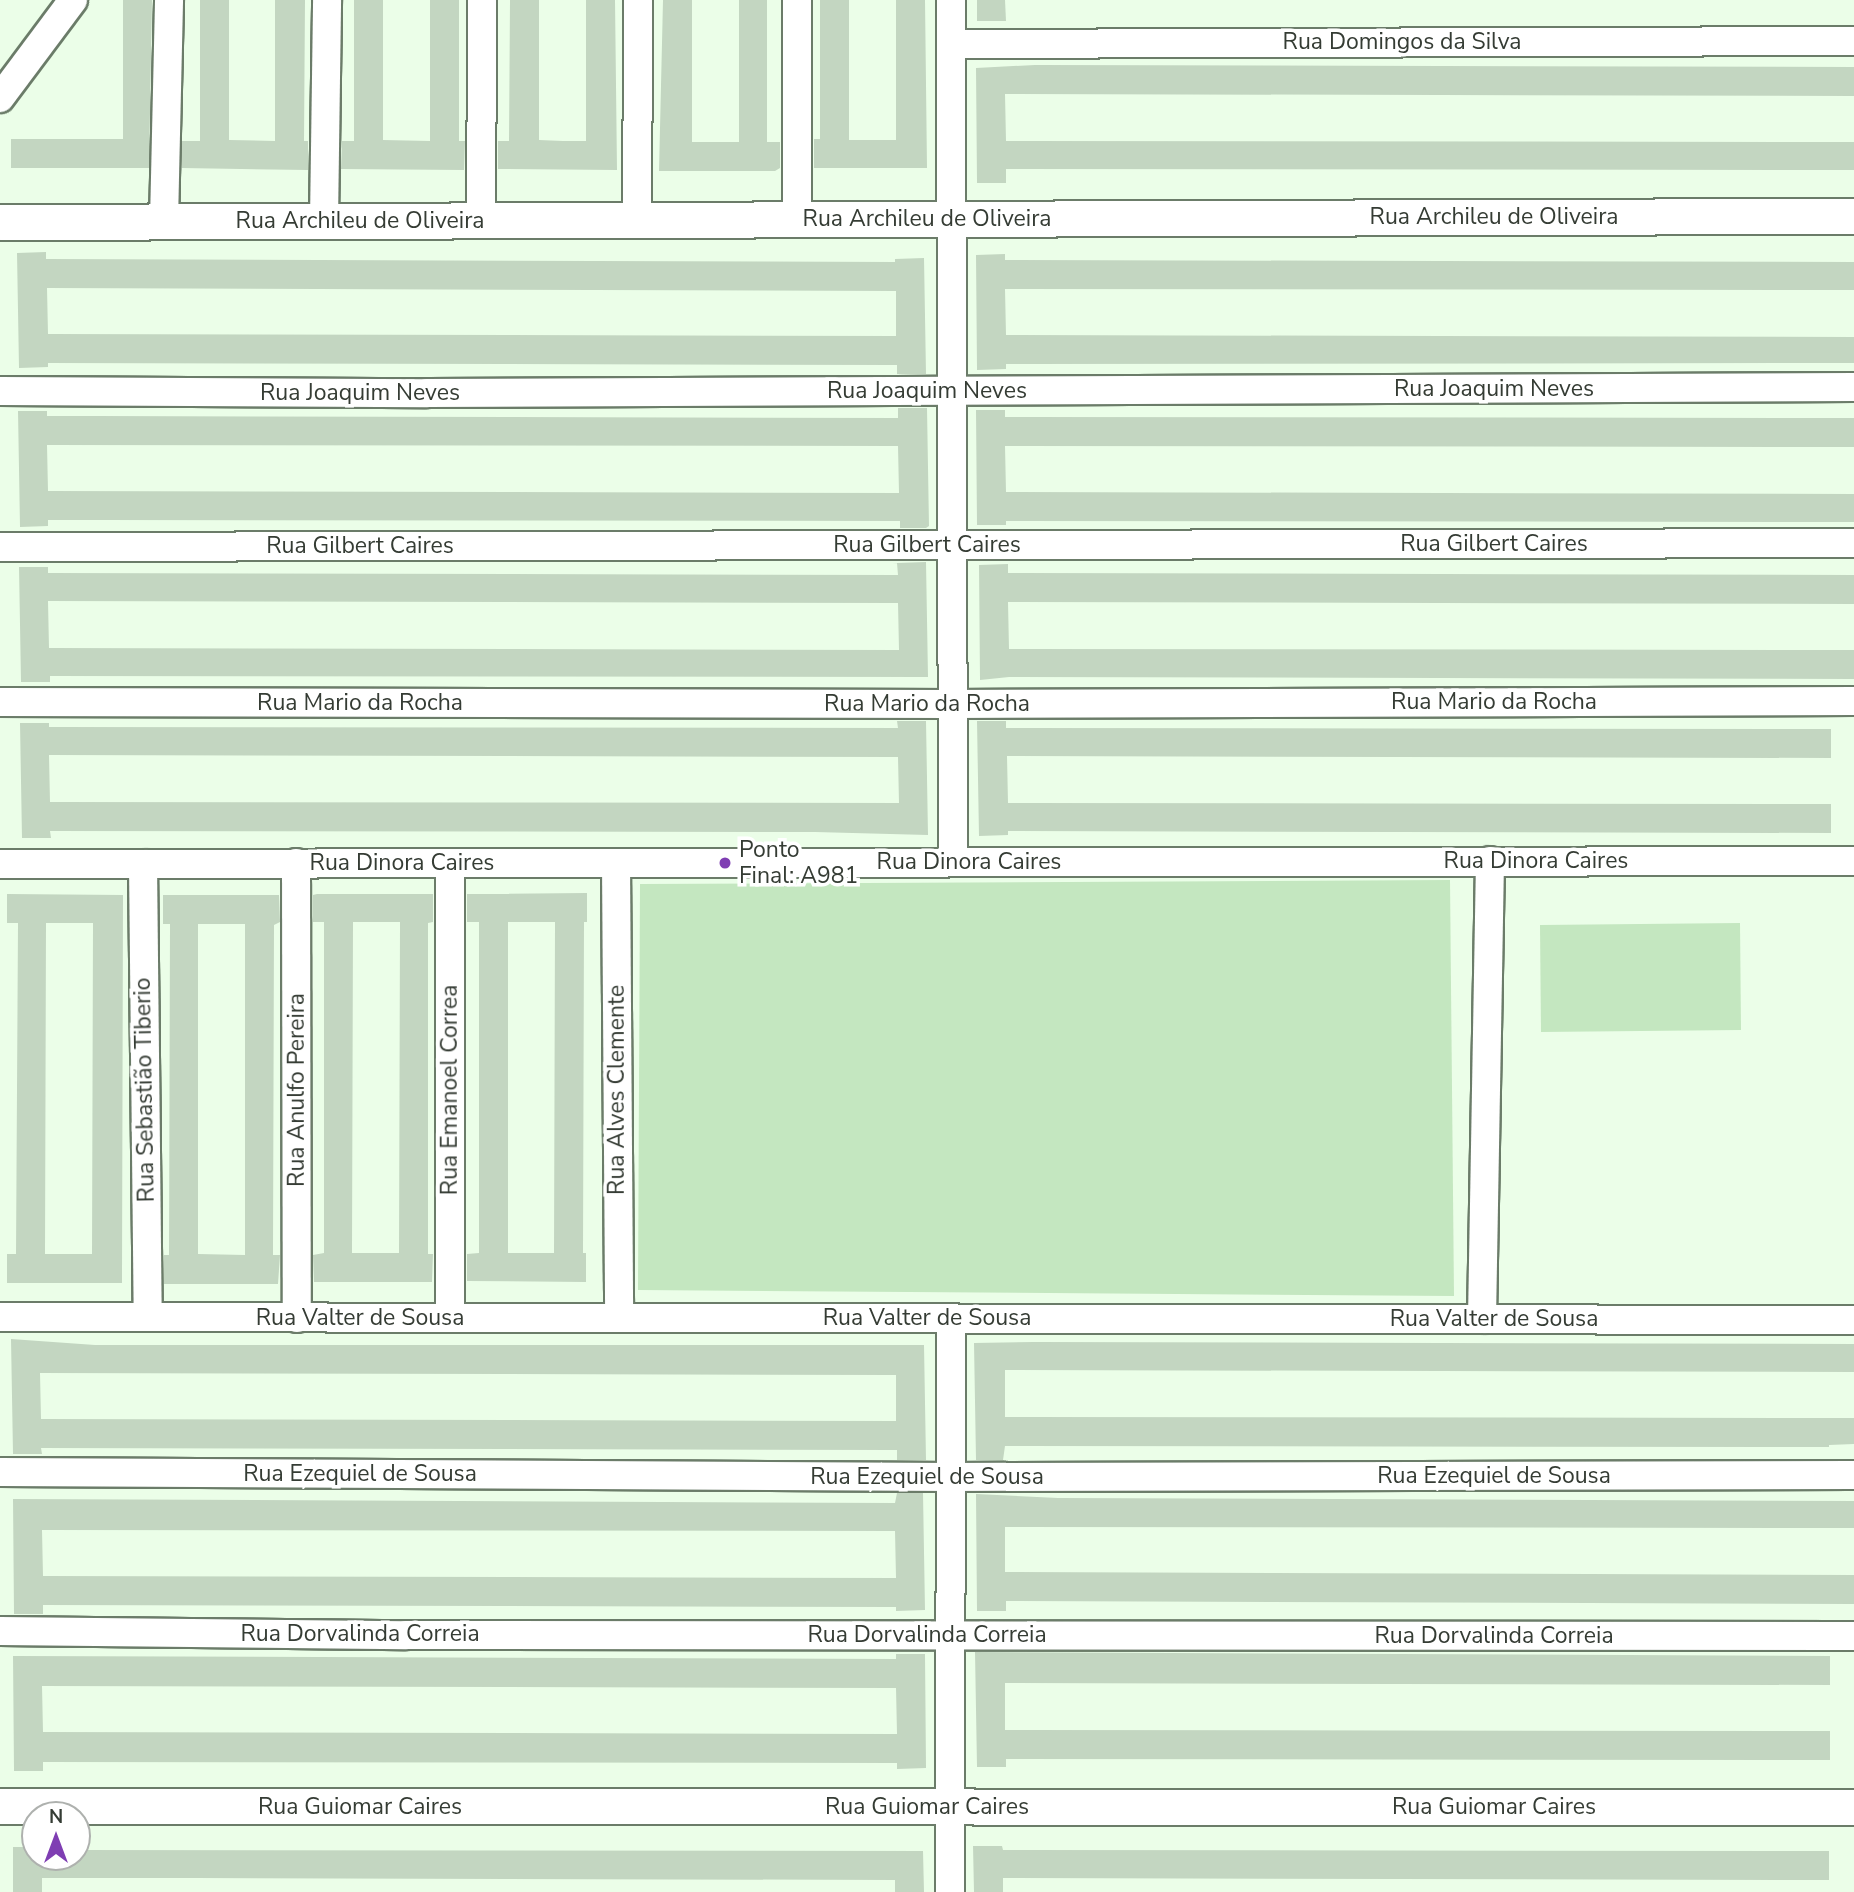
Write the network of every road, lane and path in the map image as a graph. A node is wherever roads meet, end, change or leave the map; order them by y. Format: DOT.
graph roads {
  1 [pos="73,0"];
  2 [pos="169,0"];
  3 [pos="327,0"];
  4 [pos="482,0"];
  5 [pos="638,0"];
  6 [pos="797,0"];
  7 [pos="951,0"];
  8 [pos="1854,41"];
  9 [pos="951,44"];
  10 [pos="0,98"];
  11 [pos="1854,216"];
  12 [pos="951,219"];
  13 [pos="637,220"];
  14 [pos="797,220"];
  15 [pos="324,221"];
  16 [pos="481,221"];
  17 [pos="0,222"];
  18 [pos="164,222"];
  19 [pos="1854,387"];
  20 [pos="0,391"];
  21 [pos="950,391"];
  22 [pos="1854,543"];
  23 [pos="952,545"];
  24 [pos="0,547"];
  25 [pos="1854,701"];
  26 [pos="0,702"];
  27 [pos="952,704"];
  28 [pos="1490,861"];
  29 [pos="1854,861"];
  30 [pos="953,862"];
  31 [pos="296,863"];
  32 [pos="450,863"];
  33 [pos="616,863"];
  34 [pos="0,864"];
  35 [pos="143,864"];
  36 [pos="0,1317"];
  37 [pos="148,1317"];
  38 [pos="297,1318"];
  39 [pos="450,1318"];
  40 [pos="618,1318"];
  41 [pos="951,1318"];
  42 [pos="1482,1319"];
  43 [pos="1854,1320"];
  44 [pos="0,1472"];
  45 [pos="1854,1475"];
  46 [pos="951,1477"];
  47 [pos="0,1631"];
  48 [pos="950,1635"];
  49 [pos="1854,1636"];
  50 [pos="0,1806"];
  51 [pos="950,1807"];
  52 [pos="1854,1807"];
  53 [pos="950,1892"];
  1 -- 10 [label="street"];
  2 -- 18 [label="street"];
  3 -- 15 [label="street"];
  4 -- 16 [label="street"];
  5 -- 13 [label="street"];
  6 -- 14 [label="street"];
  7 -- 9 [label="street"];
  8 -- 9 [label="street, Rua Domingos da Silva"];
  9 -- 12 [label="street"];
  11 -- 12 [label="street, Rua Archileu de Oliveira"];
  12 -- 14 [label="street, Rua Archileu de Oliveira"];
  12 -- 21 [label="street"];
  13 -- 14 [label="street, Rua Archileu de Oliveira"];
  13 -- 16 [label="street, Rua Archileu de Oliveira"];
  15 -- 16 [label="street, Rua Archileu de Oliveira"];
  15 -- 18 [label="street, Rua Archileu de Oliveira"];
  17 -- 18 [label="street, Rua Archileu de Oliveira"];
  19 -- 21 [label="street, Rua Joaquim Neves"];
  20 -- 21 [label="street, Rua Joaquim Neves"];
  21 -- 23 [label="street"];
  22 -- 23 [label="street, Rua Gilbert Caires"];
  23 -- 24 [label="street, Rua Gilbert Caires"];
  23 -- 27 [label="street"];
  25 -- 27 [label="street, Rua Mario da Rocha"];
  26 -- 27 [label="street, Rua Mario da Rocha"];
  27 -- 30 [label="street"];
  28 -- 29 [label="street, Rua Dinora Caires"];
  28 -- 30 [label="street, Rua Dinora Caires"];
  28 -- 42 [label="street"];
  30 -- 33 [label="street, Rua Dinora Caires"];
  31 -- 32 [label="street, Rua Dinora Caires"];
  31 -- 35 [label="street, Rua Dinora Caires"];
  31 -- 38 [label="street, Rua Anulfo Pereira"];
  32 -- 33 [label="street, Rua Dinora Caires"];
  32 -- 39 [label="street, Rua Emanoel Correa"];
  33 -- 40 [label="street, Rua Alves Clemente"];
  34 -- 35 [label="street, Rua Dinora Caires"];
  35 -- 37 [label="street, Rua Sebastião Tiberio"];
  36 -- 37 [label="street, Rua Valter de Sousa"];
  37 -- 38 [label="street, Rua Valter de Sousa"];
  38 -- 39 [label="street, Rua Valter de Sousa"];
  39 -- 40 [label="street, Rua Valter de Sousa"];
  40 -- 41 [label="street, Rua Valter de Sousa"];
  41 -- 42 [label="street, Rua Valter de Sousa"];
  41 -- 46 [label="street"];
  42 -- 43 [label="street, Rua Valter de Sousa"];
  44 -- 46 [label="street, Rua Ezequiel de Sousa"];
  45 -- 46 [label="street, Rua Ezequiel de Sousa"];
  46 -- 48 [label="street"];
  47 -- 48 [label="street, Rua Dorvalinda Correia"];
  48 -- 49 [label="street, Rua Dorvalinda Correia"];
  48 -- 51 [label="street"];
  50 -- 51 [label="street, Rua Guiomar Caires"];
  51 -- 52 [label="street, Rua Guiomar Caires"];
  51 -- 53 [label="street"];
}
